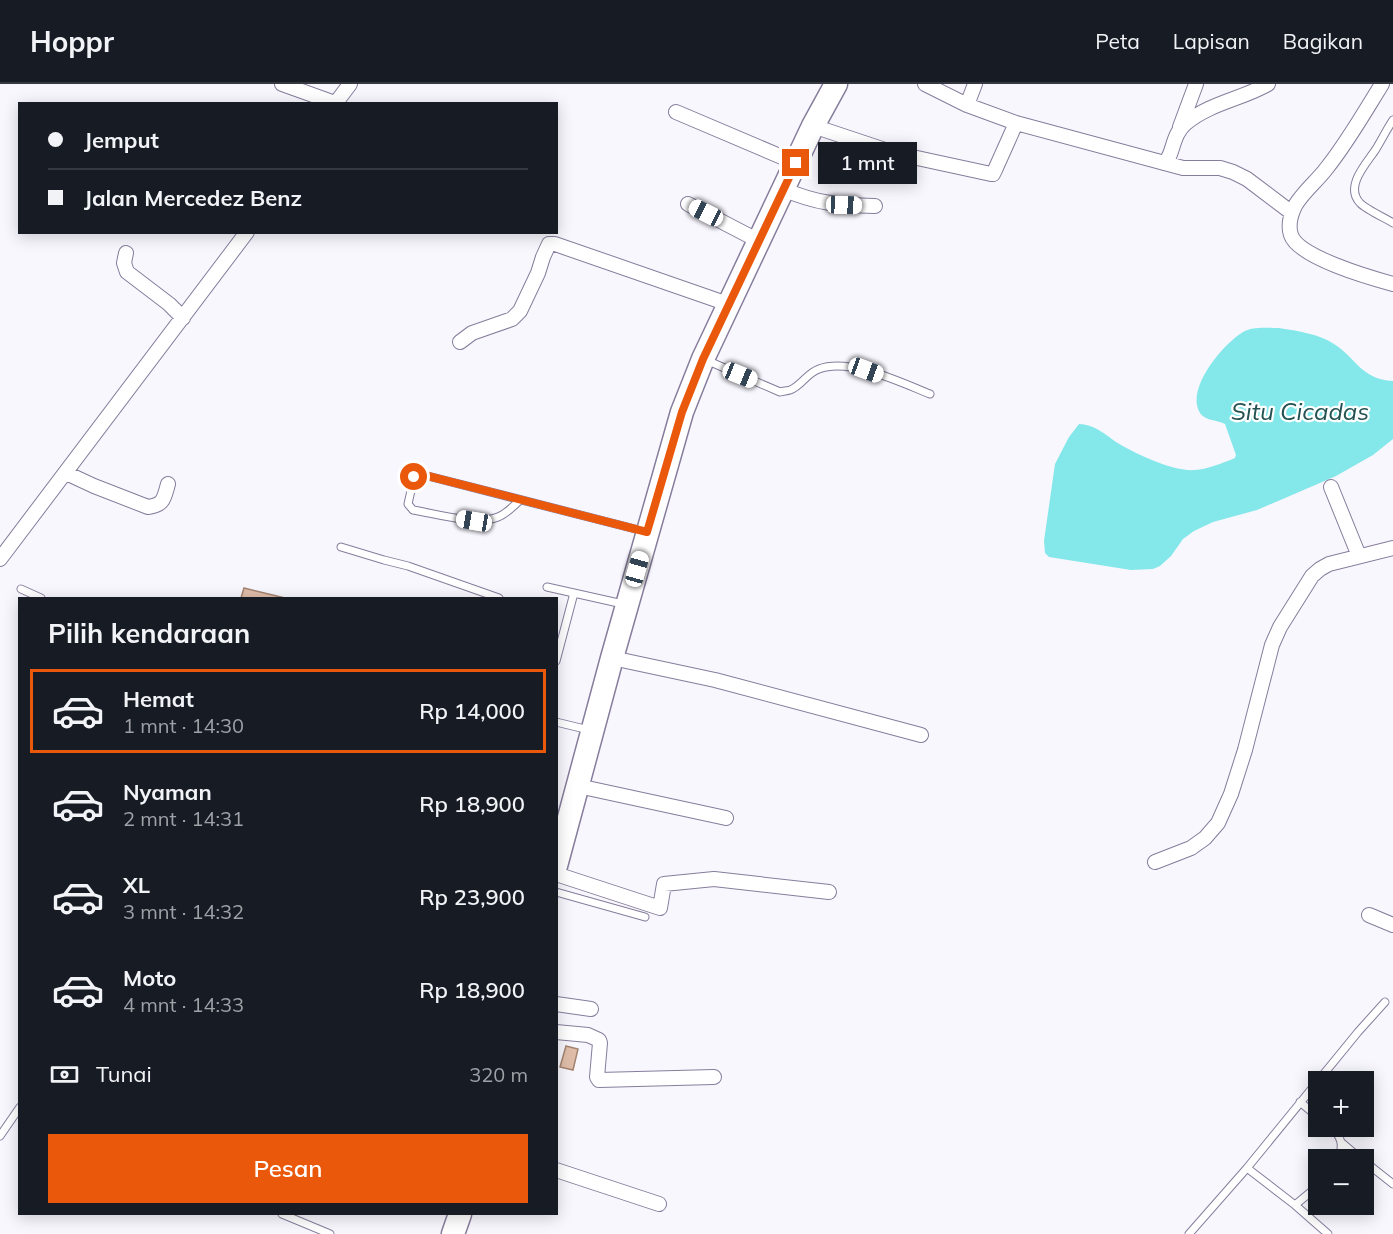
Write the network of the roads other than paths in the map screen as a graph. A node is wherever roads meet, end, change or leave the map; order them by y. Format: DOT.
graph roads {
  1 [pos="282,84"];
  2 [pos="350,84"];
  3 [pos="836,84"];
  4 [pos="925,84"];
  5 [pos="975,84"];
  6 [pos="1196,84"];
  7 [pos="1268,84"];
  8 [pos="1382,84"];
  9 [pos="332,102"];
  10 [pos="336,102"];
  11 [pos="967,105"];
  12 [pos="676,112"];
  13 [pos="1393,120"];
  14 [pos="1016,123"];
  15 [pos="813,126"];
  16 [pos="1179,130"];
  17 [pos="796,163"];
  18 [pos="1164,163"];
  19 [pos="783,189"];
  20 [pos="688,204"];
  21 [pos="876,206"];
  22 [pos="1292,213"];
  23 [pos="1393,223"];
  24 [pos="246,234"];
  25 [pos="759,241"];
  26 [pos="126,253"];
  27 [pos="1393,284"];
  28 [pos="728,304"];
  29 [pos="183,318"];
  30 [pos="460,342"];
  31 [pos="703,359"];
  32 [pos="930,394"];
  33 [pos="66,473"];
  34 [pos="168,484"];
  35 [pos="1331,487"];
  36 [pos="520,500"];
  37 [pos="647,532"];
  38 [pos="341,547"];
  39 [pos="1393,548"];
  40 [pos="1359,556"];
  41 [pos="0,559"];
  42 [pos="547,587"];
  43 [pos="21,589"];
  44 [pos="574,593"];
  45 [pos="39,597"];
  46 [pos="496,597"];
  47 [pos="627,605"];
  48 [pos="558,654"];
  49 [pos="612,658"];
  50 [pos="558,722"];
  51 [pos="592,731"];
  52 [pos="921,735"];
  53 [pos="578,786"];
  54 [pos="726,818"];
  55 [pos="558,859"];
  56 [pos="1155,862"];
  57 [pos="558,875"];
  58 [pos="829,892"];
  59 [pos="558,893"];
  60 [pos="1369,915"];
  61 [pos="645,917"];
  62 [pos="1393,926"];
  63 [pos="1385,1002"];
  64 [pos="558,1004"];
  65 [pos="576,1007"];
  66 [pos="591,1009"];
  67 [pos="558,1032"];
  68 [pos="574,1033"];
  69 [pos="714,1077"];
  70 [pos="1300,1102"];
  71 [pos="1308,1109"];
  72 [pos="18,1110"];
  73 [pos="0,1136"];
  74 [pos="1339,1137"];
  75 [pos="1342,1143"];
  76 [pos="1341,1149"];
  77 [pos="1349,1149"];
  78 [pos="1247,1168"];
  79 [pos="1374,1169"];
  80 [pos="558,1171"];
  81 [pos="1393,1184"];
  82 [pos="1308,1194"];
  83 [pos="659,1204"];
  84 [pos="1295,1205"];
  85 [pos="284,1215"];
  86 [pos="460,1215"];
  87 [pos="330,1234"];
  88 [pos="453,1234"];
  89 [pos="1189,1234"];
  90 [pos="1328,1234"];
  1 -- 9 [label="street"];
  2 -- 10 [label="street"];
  3 -- 15 [label="main road"];
  4 -- 11 [label="street"];
  5 -- 11 [label="street"];
  6 -- 16 [label="street"];
  7 -- 16 [label="street"];
  8 -- 22 [label="street"];
  11 -- 14 [label="street"];
  12 -- 17 [label="street"];
  13 -- 23 [label="lane"];
  14 -- 15 [label="street"];
  14 -- 18 [label="street"];
  15 -- 17 [label="main road"];
  16 -- 18 [label="street"];
  17 -- 19 [label="main road"];
  18 -- 22 [label="street"];
  19 -- 21 [label="street"];
  19 -- 25 [label="main road"];
  20 -- 25 [label="street"];
  22 -- 27 [label="street"];
  24 -- 29 [label="street"];
  25 -- 28 [label="main road"];
  26 -- 29 [label="street"];
  28 -- 30 [label="street"];
  28 -- 31 [label="main road"];
  29 -- 33 [label="street"];
  31 -- 32 [label="lane"];
  31 -- 37 [label="main road"];
  33 -- 34 [label="street"];
  33 -- 41 [label="street"];
  35 -- 40 [label="street"];
  36 -- 36 [label="lane"];
  36 -- 37 [label="lane"];
  37 -- 47 [label="main road"];
  38 -- 46 [label="lane"];
  39 -- 40 [label="street"];
  40 -- 56 [label="street"];
  42 -- 44 [label="lane"];
  43 -- 45 [label="lane"];
  44 -- 47 [label="lane"];
  44 -- 48 [label="lane"];
  47 -- 49 [label="main road"];
  49 -- 51 [label="main road"];
  49 -- 52 [label="street"];
  50 -- 51 [label="lane"];
  51 -- 53 [label="main road"];
  53 -- 54 [label="street"];
  53 -- 55 [label="main road"];
  57 -- 58 [label="street"];
  59 -- 61 [label="lane"];
  60 -- 62 [label="street"];
  63 -- 70 [label="lane"];
  64 -- 65 [label="street"];
  65 -- 66 [label="street"];
  65 -- 68 [label="street"];
  67 -- 68 [label="street"];
  68 -- 69 [label="street"];
  70 -- 71 [label="lane"];
  70 -- 78 [label="lane"];
  72 -- 73 [label="lane"];
  74 -- 75 [label="lane"];
  75 -- 76 [label="lane"];
  75 -- 77 [label="lane"];
  78 -- 84 [label="lane"];
  78 -- 89 [label="lane"];
  79 -- 81 [label="lane"];
  80 -- 83 [label="street"];
  82 -- 84 [label="lane"];
  84 -- 90 [label="lane"];
  85 -- 87 [label="lane"];
  86 -- 88 [label="main road"];
}
